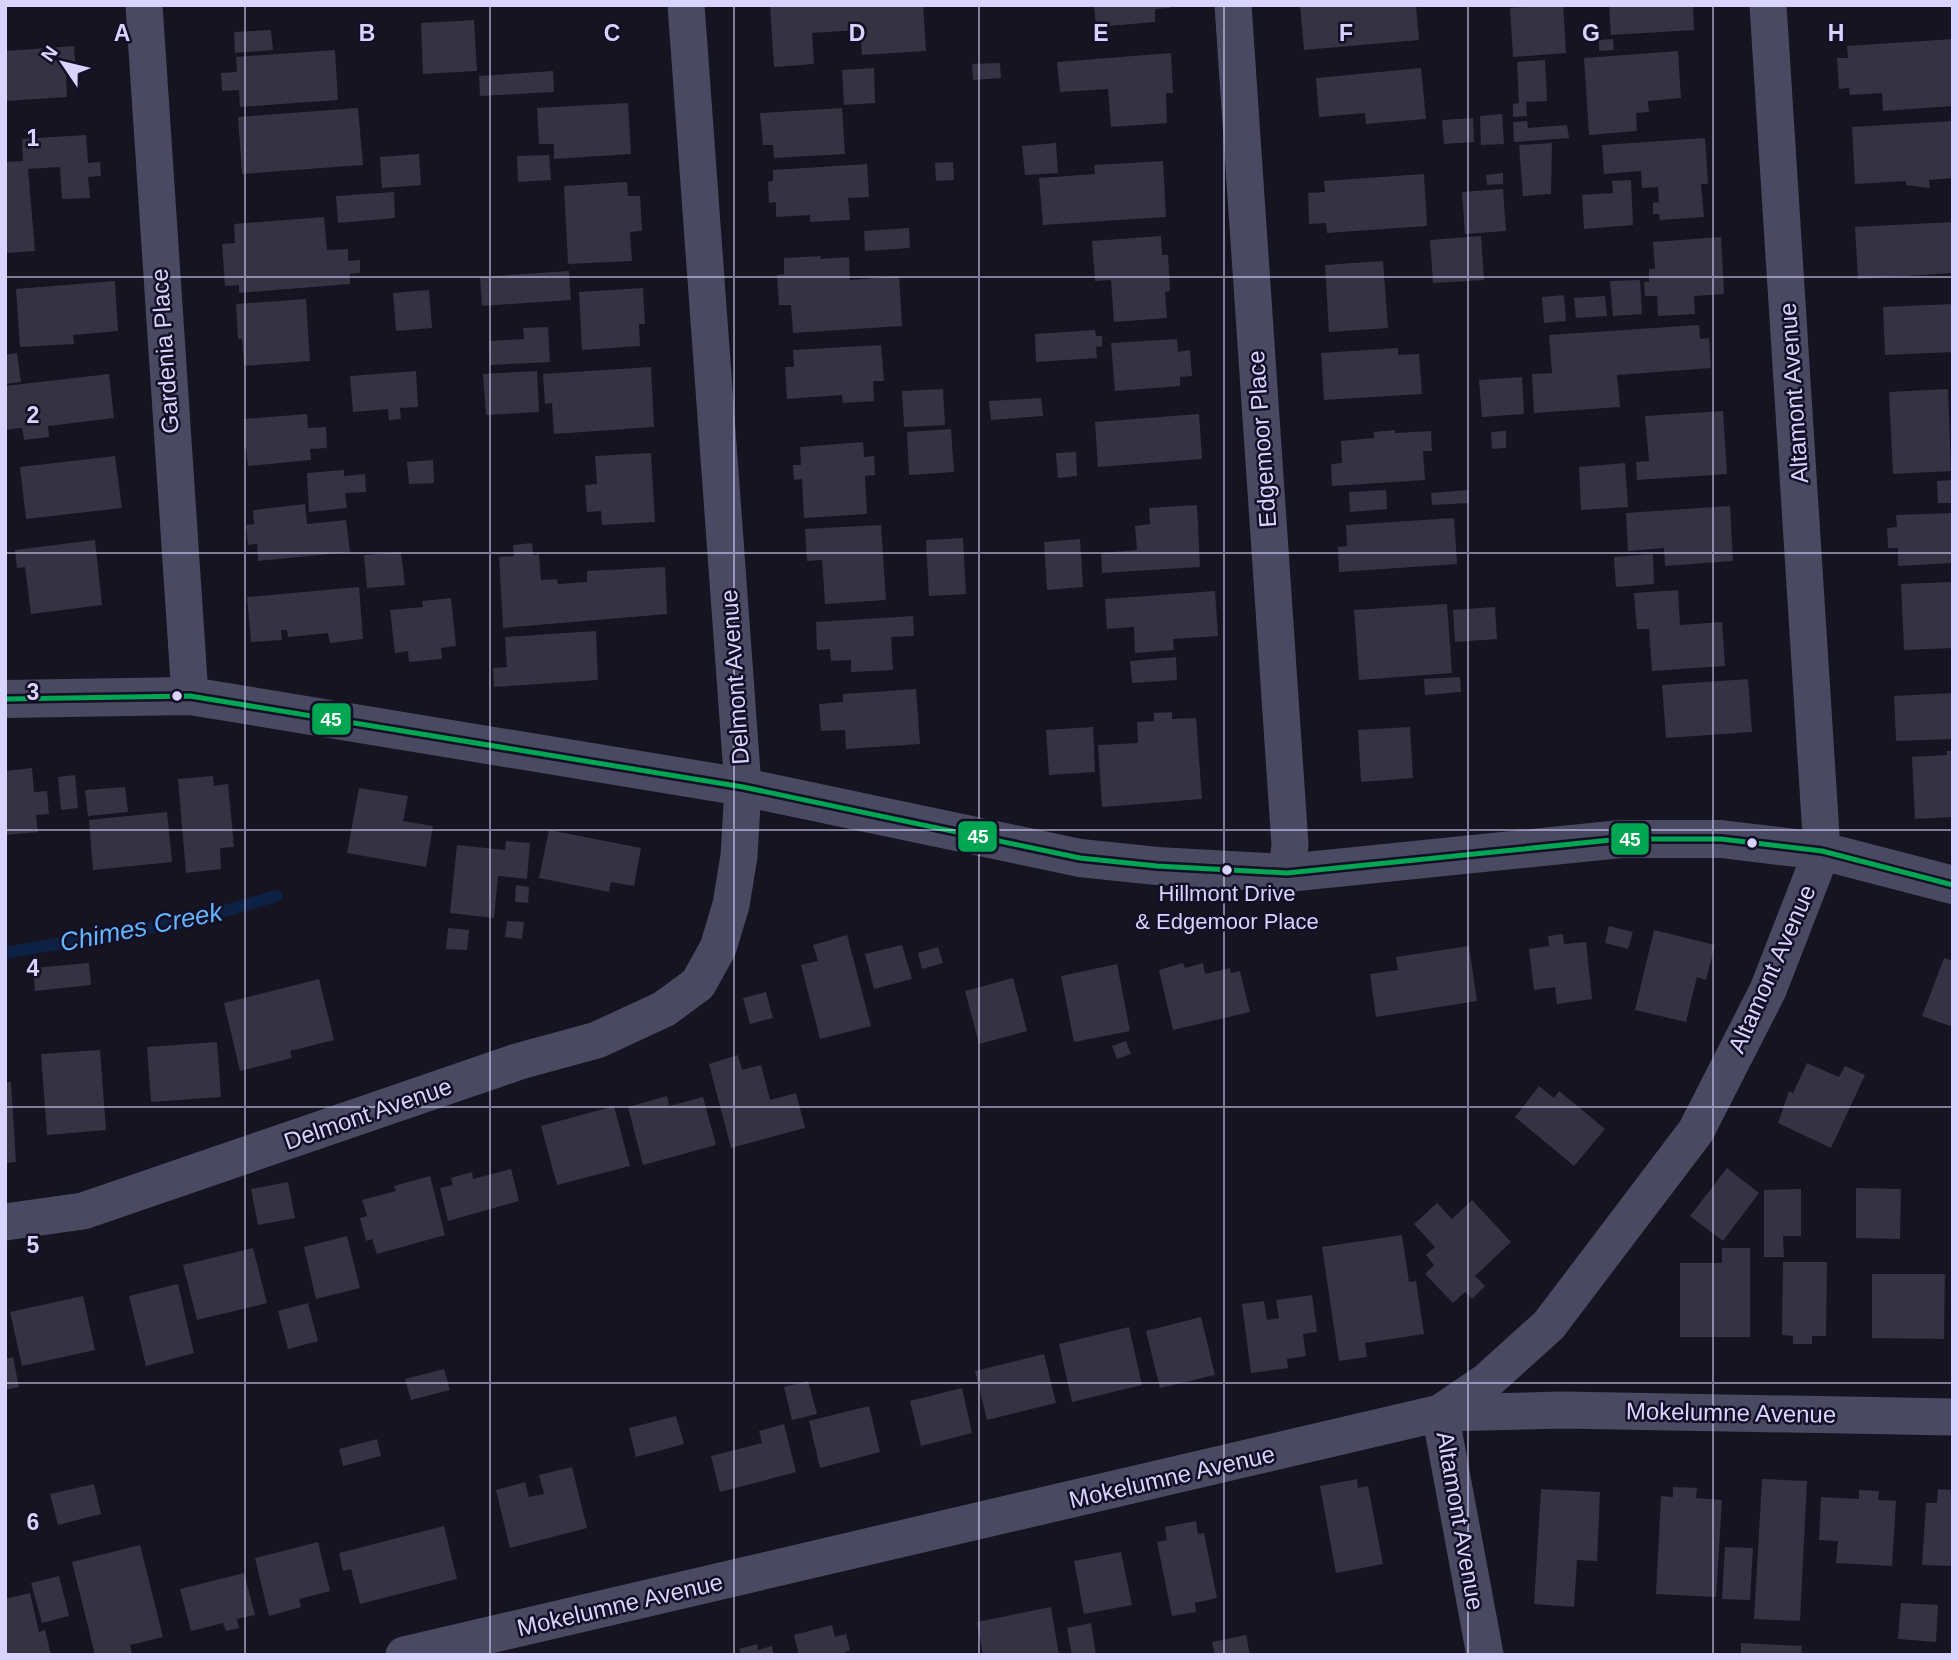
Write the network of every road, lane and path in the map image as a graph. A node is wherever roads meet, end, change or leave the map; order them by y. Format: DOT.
graph roads {
  1 [pos="144,5"];
  2 [pos="686,5"];
  3 [pos="1233,5"];
  4 [pos="1768,5"];
  5 [pos="190,696"];
  6 [pos="5,699"];
  7 [pos="743,787"];
  8 [pos="1822,850"];
  9 [pos="1287,873"];
  10 [pos="1953,885"];
  11 [pos="5,1222"];
  12 [pos="1440,1413"];
  13 [pos="1953,1417"];
  14 [pos="404,1655"];
  15 [pos="1485,1655"];
  1 -- 5 [label="street, Gardenia Place"];
  2 -- 7 [label="street, Delmont Avenue"];
  3 -- 9 [label="street, Edgemoor Place"];
  4 -- 8 [label="street, Altamont Avenue"];
  5 -- 6 [label="street"];
  5 -- 7 [label="street"];
  7 -- 9 [label="street"];
  7 -- 11 [label="street, Delmont Avenue"];
  8 -- 9 [label="street"];
  8 -- 10 [label="street"];
  8 -- 12 [label="street, Altamont Avenue"];
  12 -- 13 [label="street, Mokelumne Avenue"];
  12 -- 14 [label="street, Mokelumne Avenue"];
  12 -- 15 [label="street, Altamont Avenue"];
}
